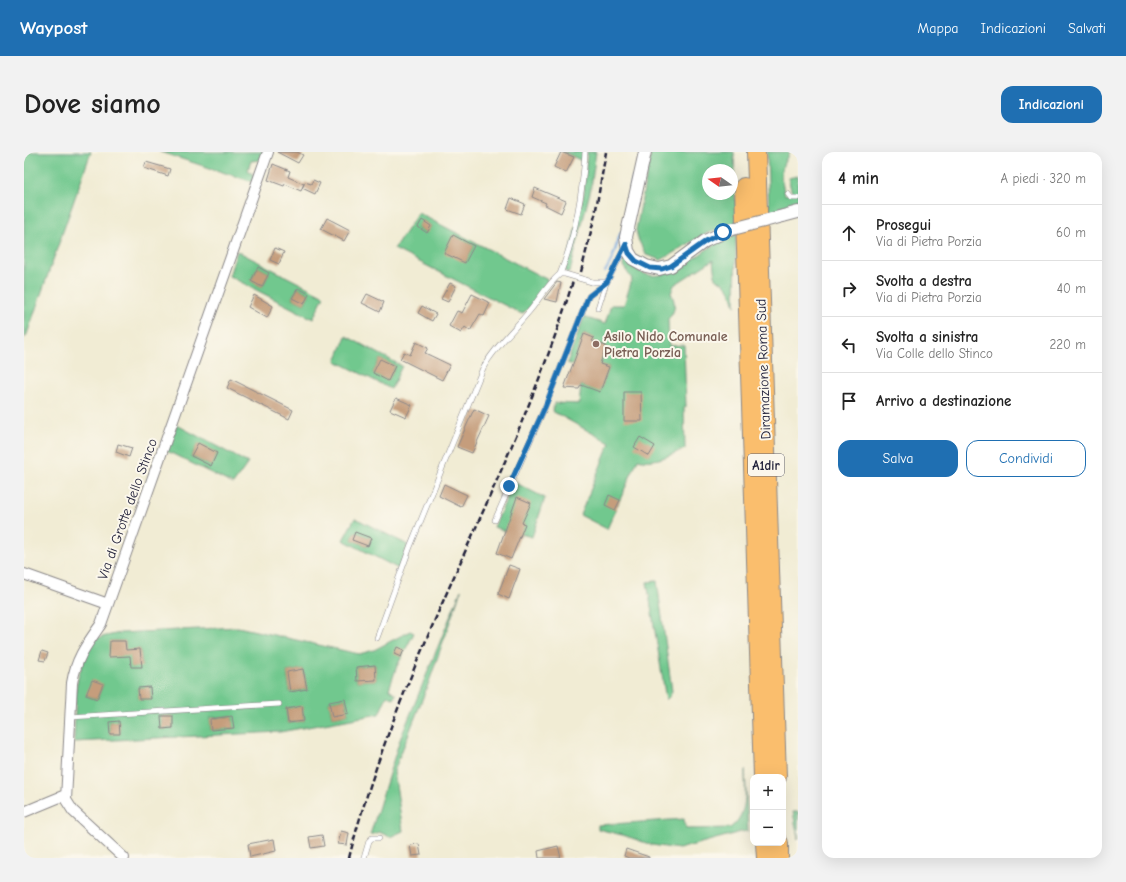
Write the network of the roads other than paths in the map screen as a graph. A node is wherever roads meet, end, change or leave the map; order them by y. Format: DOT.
graph roads {
  1 [pos="268,152"];
  2 [pos="585,152"];
  3 [pos="645,152"];
  4 [pos="743,152"];
  5 [pos="756,152"];
  6 [pos="788,194"];
  7 [pos="798,198"];
  8 [pos="798,212"];
  9 [pos="626,244"];
  10 [pos="562,274"];
  11 [pos="607,282"];
  12 [pos="598,308"];
  13 [pos="495,520"];
  14 [pos="24,574"];
  15 [pos="108,604"];
  16 [pos="377,638"];
  17 [pos="279,704"];
  18 [pos="70,717"];
  19 [pos="763,774"];
  20 [pos="777,774"];
  21 [pos="65,795"];
  22 [pos="24,812"];
  23 [pos="379,838"];
  24 [pos="765,846"];
  25 [pos="779,846"];
  26 [pos="124,858"];
  27 [pos="364,858"];
  28 [pos="766,858"];
  29 [pos="779,858"];
  1 -- 15 [label="street, Via di Grotte dello Stinco"];
  2 -- 10 [label="lane"];
  3 -- 9 [label="street"];
  4 -- 19 [label="highway, Diramazione Roma Sud / A1dir"];
  5 -- 20 [label="highway, Diramazione Roma Sud / A1dir"];
  6 -- 7 [label="lane"];
  8 -- 9 [label="street, bridge"];
  9 -- 11 [label="lane"];
  10 -- 11 [label="lane, bridge"];
  10 -- 16 [label="lane"];
  11 -- 12 [label="lane"];
  11 -- 13 [label="lane"];
  14 -- 15 [label="street"];
  15 -- 18 [label="street, Via di Grotte dello Stinco"];
  17 -- 18 [label="lane"];
  18 -- 21 [label="street, Via di Grotte dello Stinco"];
  21 -- 22 [label="street"];
  21 -- 26 [label="street"];
  23 -- 27 [label="lane"];
  24 -- 28 [label="highway"];
  25 -- 29 [label="highway"];
}
